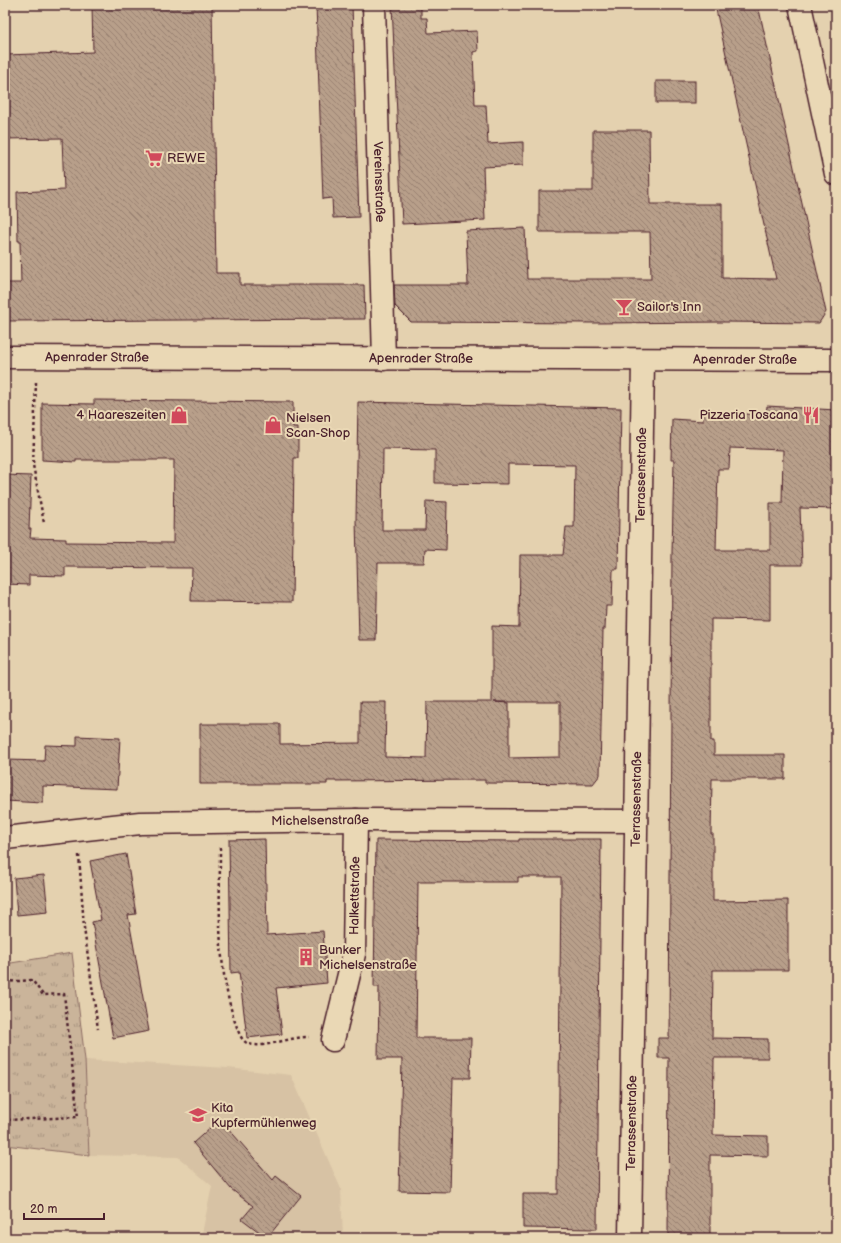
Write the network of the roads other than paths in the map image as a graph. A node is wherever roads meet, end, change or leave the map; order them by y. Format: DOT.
graph roads {
  1 [pos="374,5"];
  2 [pos="800,5"];
  3 [pos="836,174"];
  4 [pos="5,357"];
  5 [pos="384,359"];
  6 [pos="643,360"];
  7 [pos="836,360"];
  8 [pos="356,820"];
  9 [pos="636,821"];
  10 [pos="5,838"];
  11 [pos="333,1040"];
  12 [pos="630,1238"];
  1 -- 5 [label="street, Vereinsstraße"];
  2 -- 3 [label="street"];
  4 -- 5 [label="street, Apenrader Straße"];
  5 -- 6 [label="street, Apenrader Straße"];
  6 -- 7 [label="street, Apenrader Straße"];
  6 -- 9 [label="street, Terrassenstraße"];
  8 -- 9 [label="street, Michelsenstraße"];
  8 -- 10 [label="street, Michelsenstraße"];
  8 -- 11 [label="street, Halkettstraße"];
  9 -- 12 [label="street, Terrassenstraße"];
}
